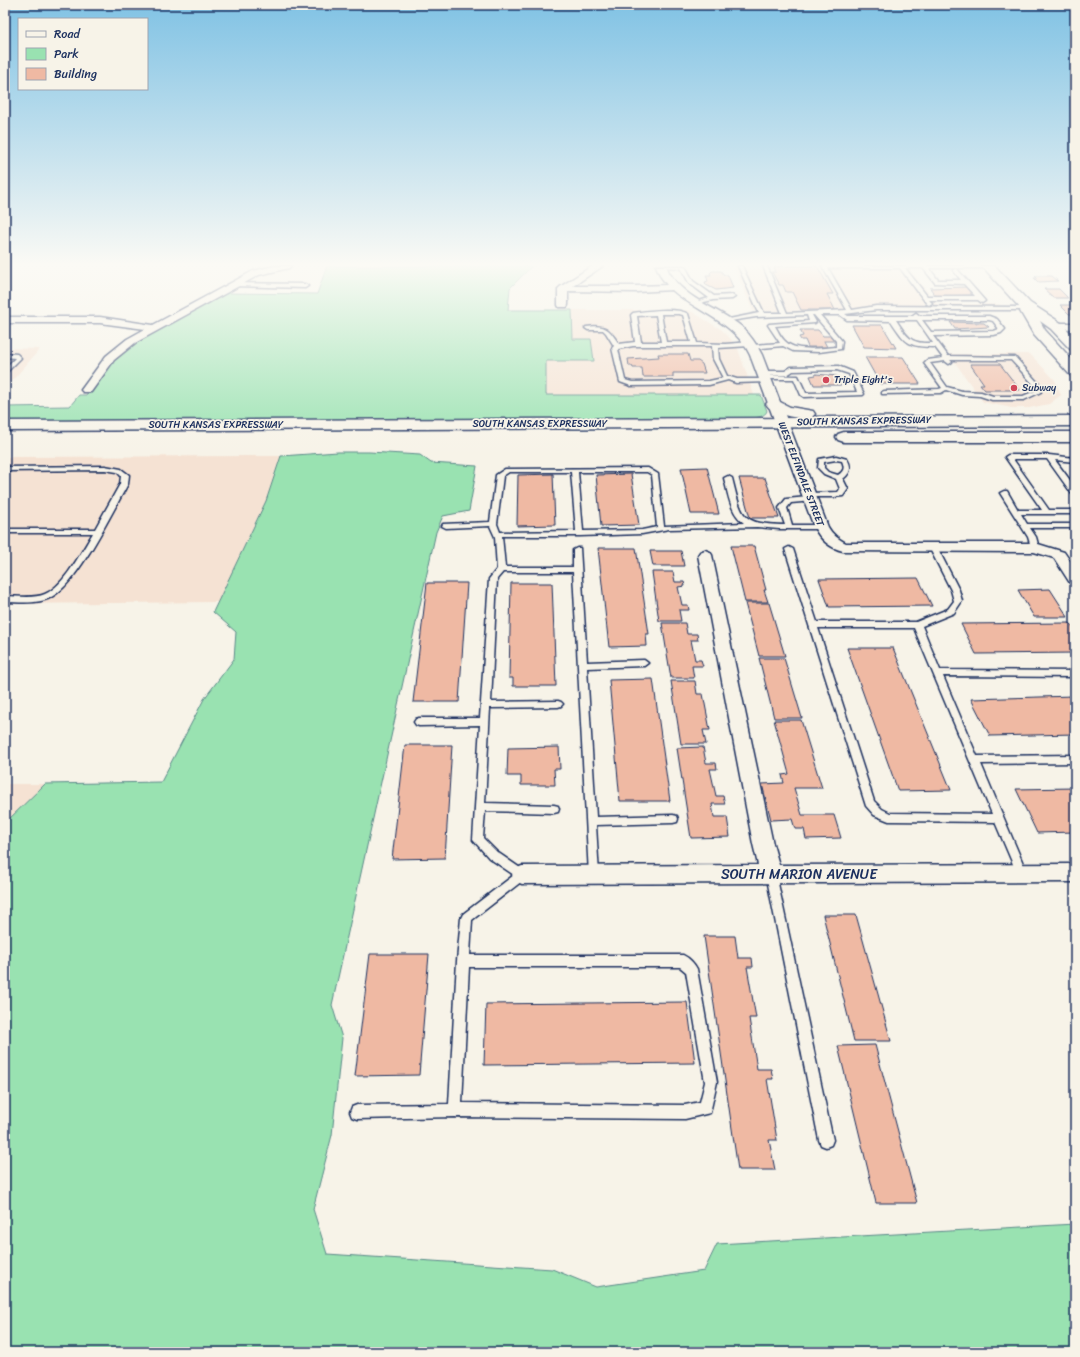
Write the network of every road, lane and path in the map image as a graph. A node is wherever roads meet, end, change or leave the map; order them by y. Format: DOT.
graph roads {
  1 [pos="153,329"];
  2 [pos="601,329"];
  3 [pos="634,329"];
  4 [pos="661,329"];
  5 [pos="690,329"];
  6 [pos="737,329"];
  7 [pos="774,329"];
  8 [pos="828,329"];
  9 [pos="900,329"];
  10 [pos="926,329"];
  11 [pos="1001,329"];
  12 [pos="1038,329"];
  13 [pos="1059,329"];
  14 [pos="1039,332"];
  15 [pos="929,334"];
  16 [pos="783,342"];
  17 [pos="635,344"];
  18 [pos="664,344"];
  19 [pos="695,344"];
  20 [pos="751,344"];
  21 [pos="723,345"];
  22 [pos="937,345"];
  23 [pos="617,346"];
  24 [pos="1075,346"];
  25 [pos="5,355"];
  26 [pos="948,360"];
  27 [pos="794,369"];
  28 [pos="5,372"];
  29 [pos="1075,372"];
  30 [pos="796,376"];
  31 [pos="764,377"];
  32 [pos="728,378"];
  33 [pos="1075,379"];
  34 [pos="945,388"];
  35 [pos="87,390"];
  36 [pos="884,393"];
  37 [pos="774,404"];
  38 [pos="1071,420"];
  39 [pos="936,421"];
  40 [pos="5,426"];
  41 [pos="784,430"];
  42 [pos="333,431"];
  43 [pos="841,437"];
  44 [pos="1075,437"];
  45 [pos="5,438"];
  46 [pos="1075,444"];
  47 [pos="1050,457"];
  48 [pos="1075,460"];
  49 [pos="5,469"];
  50 [pos="574,470"];
  51 [pos="728,478"];
  52 [pos="839,478"];
  53 [pos="1075,492"];
  54 [pos="1004,493"];
  55 [pos="810,497"];
  56 [pos="1016,512"];
  57 [pos="1047,512"];
  58 [pos="1075,512"];
  59 [pos="493,524"];
  60 [pos="756,525"];
  61 [pos="446,526"];
  62 [pos="1025,526"];
  63 [pos="1075,526"];
  64 [pos="789,527"];
  65 [pos="821,527"];
  66 [pos="661,528"];
  67 [pos="5,531"];
  68 [pos="97,531"];
  69 [pos="498,534"];
  70 [pos="580,534"];
  71 [pos="933,547"];
  72 [pos="1035,548"];
  73 [pos="789,549"];
  74 [pos="577,550"];
  75 [pos="705,555"];
  76 [pos="501,569"];
  77 [pos="578,570"];
  78 [pos="1075,580"];
  79 [pos="5,599"];
  80 [pos="813,625"];
  81 [pos="917,625"];
  82 [pos="644,662"];
  83 [pos="583,665"];
  84 [pos="937,673"];
  85 [pos="1075,674"];
  86 [pos="558,704"];
  87 [pos="486,706"];
  88 [pos="485,721"];
  89 [pos="419,722"];
  90 [pos="1075,759"];
  91 [pos="974,760"];
  92 [pos="480,807"];
  93 [pos="554,809"];
  94 [pos="998,818"];
  95 [pos="673,819"];
  96 [pos="591,821"];
  97 [pos="1022,873"];
  98 [pos="1075,873"];
  99 [pos="594,874"];
  100 [pos="771,874"];
  101 [pos="522,875"];
  102 [pos="463,961"];
  103 [pos="455,1110"];
  104 [pos="357,1112"];
  105 [pos="826,1140"];
  1 -- 35 [label="street"];
  2 -- 23 [label="lane"];
  3 -- 17 [label="lane"];
  4 -- 18 [label="lane"];
  5 -- 19 [label="lane"];
  6 -- 20 [label="street, WEST ELFINDALE STREET"];
  7 -- 16 [label="lane"];
  8 -- 16 [label="lane"];
  9 -- 22 [label="lane"];
  10 -- 15 [label="lane"];
  11 -- 15 [label="lane"];
  12 -- 14 [label="main road"];
  13 -- 24 [label="main road"];
  14 -- 29 [label="main road"];
  14 -- 33 [label="main road"];
  15 -- 22 [label="lane"];
  16 -- 20 [label="lane"];
  16 -- 20 [label="lane"];
  17 -- 18 [label="lane"];
  17 -- 23 [label="lane"];
  18 -- 19 [label="lane"];
  19 -- 21 [label="lane"];
  20 -- 21 [label="lane"];
  20 -- 31 [label="street, WEST ELFINDALE STREET"];
  21 -- 32 [label="lane"];
  22 -- 26 [label="lane"];
  23 -- 32 [label="lane"];
  25 -- 28 [label="lane"];
  26 -- 34 [label="lane"];
  26 -- 34 [label="lane"];
  27 -- 30 [label="lane"];
  27 -- 30 [label="lane"];
  27 -- 31 [label="lane"];
  30 -- 31 [label="lane"];
  31 -- 32 [label="lane"];
  31 -- 37 [label="street, WEST ELFINDALE STREET"];
  34 -- 36 [label="lane"];
  37 -- 39 [label="main road"];
  37 -- 41 [label="street, WEST ELFINDALE STREET"];
  38 -- 39 [label="main road, SOUTH KANSAS EXPRESSWAY"];
  39 -- 41 [label="main road, SOUTH KANSAS EXPRESSWAY"];
  40 -- 42 [label="main road, SOUTH KANSAS EXPRESSWAY"];
  41 -- 42 [label="main road, SOUTH KANSAS EXPRESSWAY"];
  41 -- 43 [label="main road, SOUTH KANSAS EXPRESSWAY"];
  41 -- 55 [label="street, WEST ELFINDALE STREET"];
  42 -- 45 [label="main road, SOUTH KANSAS EXPRESSWAY"];
  43 -- 44 [label="main road, SOUTH KANSAS EXPRESSWAY"];
  43 -- 46 [label="main road"];
  47 -- 48 [label="lane"];
  47 -- 53 [label="lane"];
  47 -- 57 [label="lane"];
  49 -- 68 [label="lane"];
  50 -- 59 [label="lane"];
  50 -- 66 [label="lane"];
  50 -- 70 [label="lane"];
  51 -- 60 [label="lane"];
  52 -- 55 [label="lane"];
  54 -- 56 [label="lane"];
  55 -- 64 [label="lane"];
  55 -- 65 [label="street, WEST ELFINDALE STREET"];
  56 -- 57 [label="lane"];
  56 -- 62 [label="lane"];
  57 -- 58 [label="lane"];
  59 -- 61 [label="lane"];
  59 -- 69 [label="lane"];
  60 -- 64 [label="lane"];
  60 -- 66 [label="lane"];
  62 -- 63 [label="lane"];
  62 -- 72 [label="lane"];
  64 -- 65 [label="lane"];
  65 -- 71 [label="street, WEST ELFINDALE STREET"];
  66 -- 70 [label="lane"];
  67 -- 68 [label="lane"];
  68 -- 79 [label="lane"];
  69 -- 70 [label="lane"];
  69 -- 76 [label="lane"];
  71 -- 72 [label="street, WEST ELFINDALE STREET"];
  71 -- 81 [label="lane"];
  72 -- 78 [label="street, WEST ELFINDALE STREET"];
  73 -- 80 [label="lane"];
  74 -- 77 [label="lane"];
  75 -- 100 [label="street"];
  76 -- 77 [label="lane"];
  76 -- 87 [label="lane"];
  77 -- 83 [label="lane"];
  80 -- 81 [label="lane"];
  80 -- 94 [label="lane"];
  81 -- 84 [label="lane"];
  82 -- 83 [label="lane"];
  83 -- 96 [label="lane"];
  84 -- 85 [label="lane"];
  84 -- 91 [label="lane"];
  86 -- 87 [label="lane"];
  87 -- 88 [label="lane"];
  88 -- 89 [label="lane"];
  88 -- 92 [label="lane"];
  90 -- 91 [label="lane"];
  91 -- 94 [label="lane"];
  92 -- 93 [label="lane"];
  92 -- 101 [label="lane"];
  94 -- 97 [label="lane"];
  95 -- 96 [label="lane"];
  96 -- 99 [label="lane"];
  97 -- 98 [label="street, SOUTH MARION AVENUE"];
  97 -- 100 [label="street, SOUTH MARION AVENUE"];
  99 -- 100 [label="street, SOUTH MARION AVENUE"];
  99 -- 101 [label="street, SOUTH MARION AVENUE"];
  100 -- 105 [label="lane"];
  101 -- 102 [label="lane"];
  102 -- 103 [label="lane"];
  102 -- 103 [label="lane"];
  103 -- 104 [label="lane"];
}
